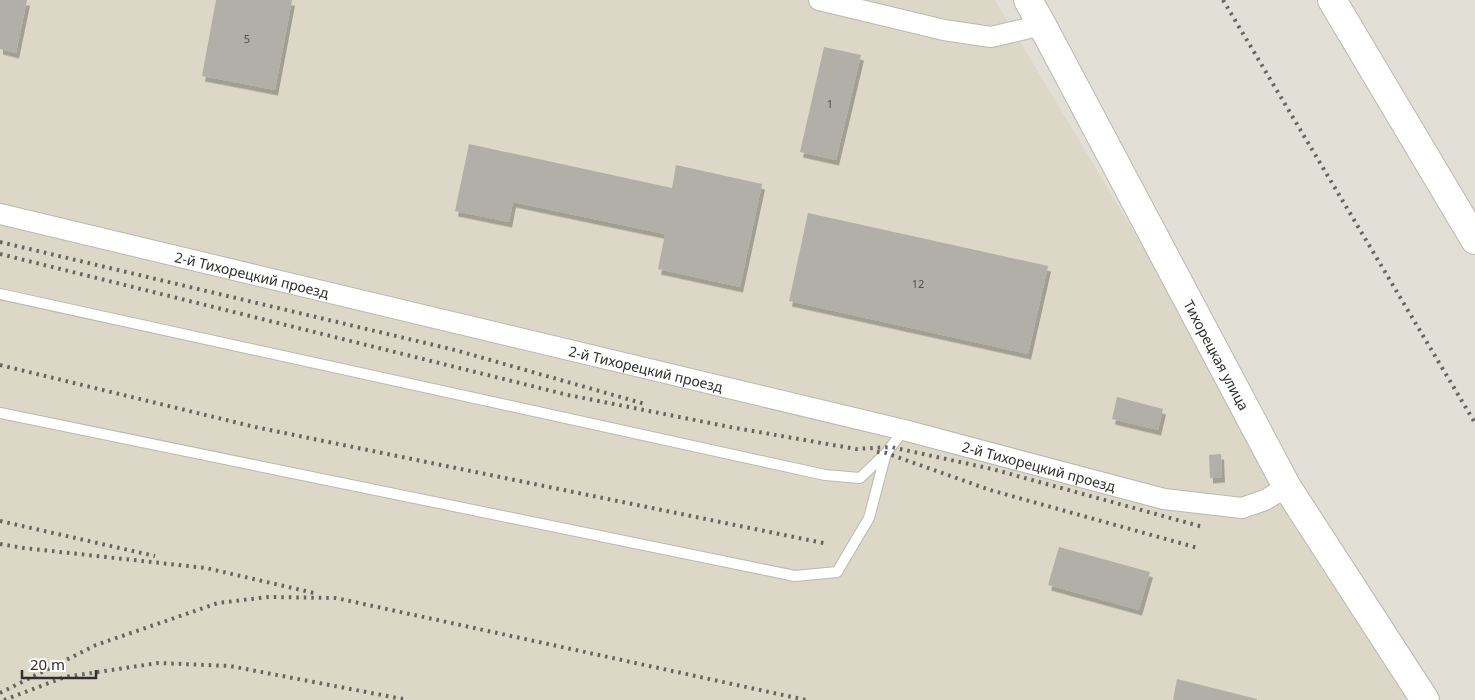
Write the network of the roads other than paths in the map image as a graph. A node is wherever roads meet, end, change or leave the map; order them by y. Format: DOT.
graph roads {
  1 [pos="819,0"];
  2 [pos="1028,0"];
  3 [pos="1332,0"];
  4 [pos="1042,25"];
  5 [pos="0,214"];
  6 [pos="1475,240"];
  7 [pos="0,294"];
  8 [pos="0,413"];
  9 [pos="904,430"];
  10 [pos="886,453"];
  11 [pos="1287,487"];
  12 [pos="1425,700"];
  1 -- 4 [label="street"];
  2 -- 4 [label="street, Тихорецкая улица"];
  3 -- 6 [label="street"];
  4 -- 11 [label="street, Тихорецкая улица"];
  5 -- 9 [label="street, 2-й Тихорецкий проезд"];
  7 -- 10 [label="lane"];
  8 -- 10 [label="lane"];
  9 -- 10 [label="lane"];
  9 -- 11 [label="street, 2-й Тихорецкий проезд"];
  11 -- 12 [label="street, Тихорецкая улица"];
}
